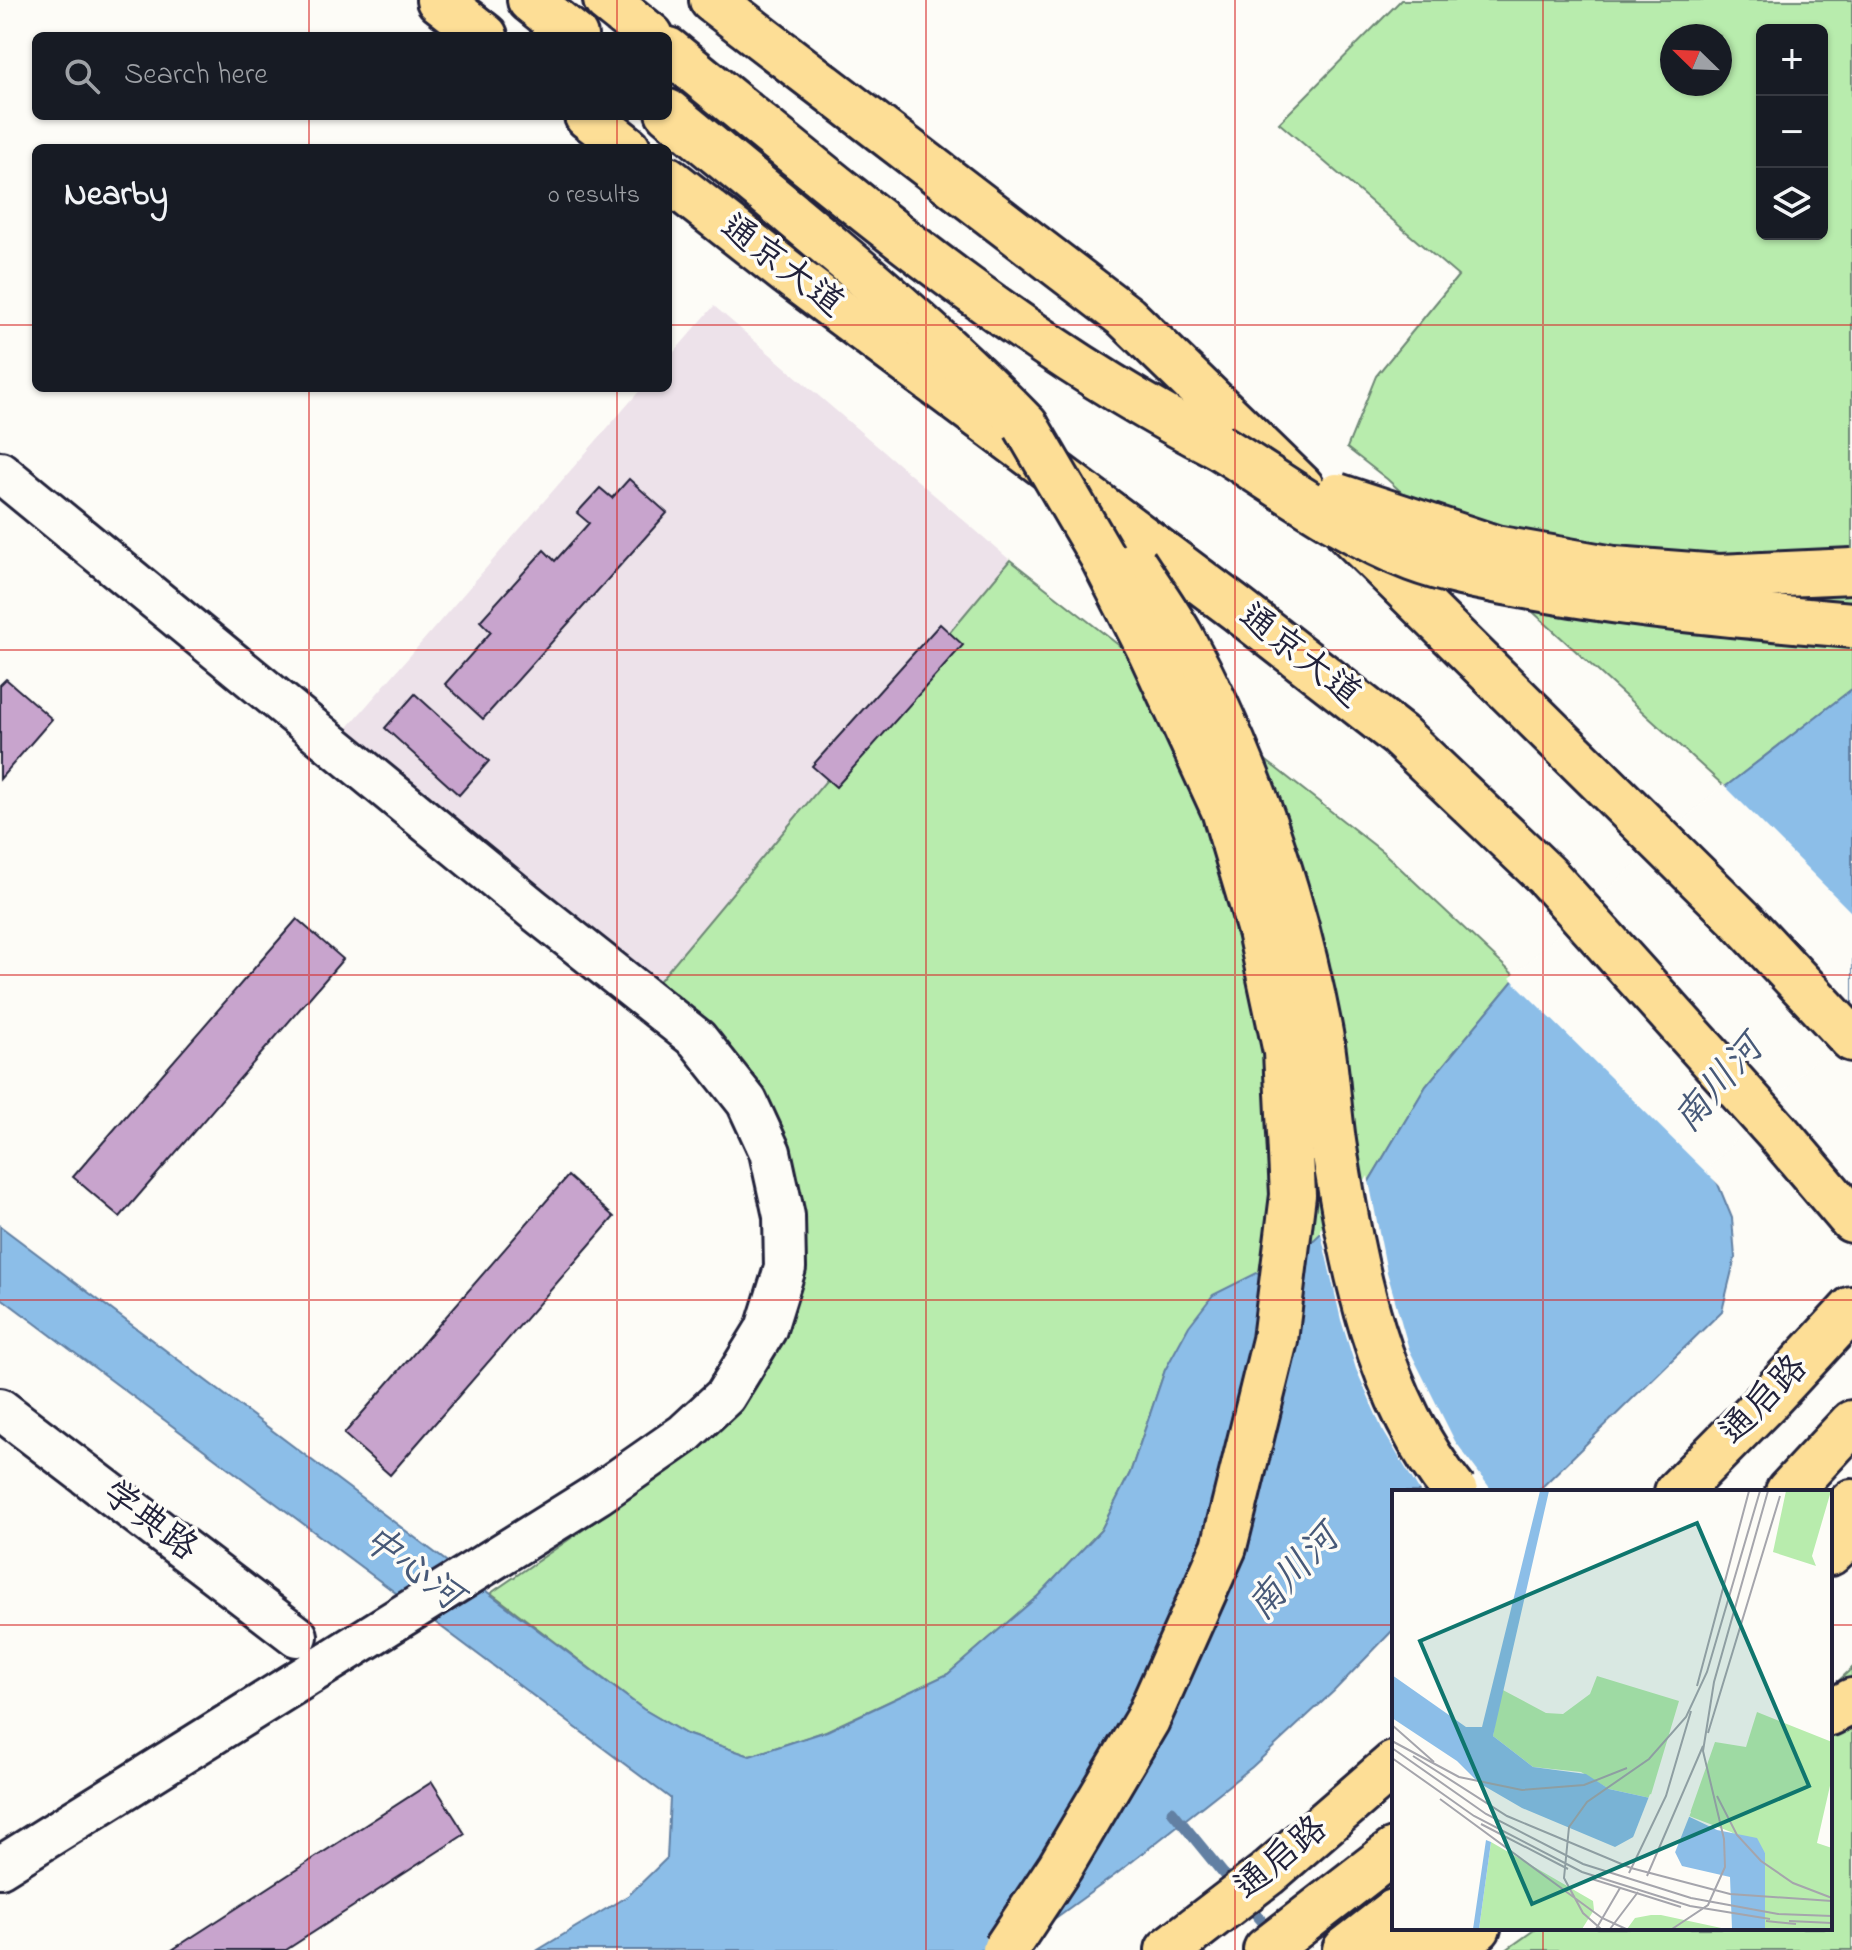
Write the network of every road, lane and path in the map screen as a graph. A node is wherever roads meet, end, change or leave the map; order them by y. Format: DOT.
graph roads {
  1 [pos="439,0"];
  2 [pos="530,0"];
  3 [pos="606,0"];
  4 [pos="712,0"];
  5 [pos="480,32"];
  6 [pos="570,32"];
  7 [pos="646,32"];
  8 [pos="672,53"];
  9 [pos="672,115"];
  10 [pos="592,120"];
  11 [pos="623,144"];
  12 [pos="672,182"];
  13 [pos="1026,426"];
  14 [pos="1218,446"];
  15 [pos="0,472"];
  16 [pos="1852,571"];
  17 [pos="1852,625"];
  18 [pos="1852,1039"];
  19 [pos="1852,1220"];
  20 [pos="1852,1309"];
  21 [pos="0,1409"];
  22 [pos="1852,1423"];
  23 [pos="1453,1490"];
  24 [pos="1679,1490"];
  25 [pos="1790,1490"];
  26 [pos="1852,1502"];
  27 [pos="1832,1523"];
  28 [pos="1852,1532"];
  29 [pos="1832,1551"];
  30 [pos="297,1636"];
  31 [pos="1852,1701"];
  32 [pos="1832,1712"];
  33 [pos="1392,1766"];
  34 [pos="1392,1853"];
  35 [pos="0,1867"];
  36 [pos="1392,1914"];
  37 [pos="1419,1930"];
  38 [pos="1475,1930"];
  39 [pos="1005,1950"];
  40 [pos="1168,1950"];
  41 [pos="1266,1950"];
  42 [pos="1345,1950"];
  43 [pos="1393,1950"];
  44 [pos="1447,1950"];
  1 -- 5 [label="main road"];
  2 -- 6 [label="main road"];
  3 -- 7 [label="main road"];
  4 -- 18 [label="main road"];
  8 -- 14 [label="main road"];
  9 -- 13 [label="main road, 通京大道"];
  10 -- 11 [label="main road"];
  12 -- 19 [label="main road, 通京大道"];
  13 -- 23 [label="main road, bridge"];
  13 -- 39 [label="main road, bridge"];
  14 -- 16 [label="main road, bridge"];
  14 -- 17 [label="main road, bridge"];
  15 -- 35 [label="street"];
  20 -- 24 [label="main road, 通启路"];
  21 -- 30 [label="street, 学典路"];
  22 -- 25 [label="main road"];
  26 -- 27 [label="main road"];
  28 -- 29 [label="main road"];
  31 -- 32 [label="main road"];
  33 -- 40 [label="main road, 通启路"];
  34 -- 41 [label="main road"];
  36 -- 42 [label="main road"];
  37 -- 43 [label="main road"];
  38 -- 44 [label="main road"];
}
